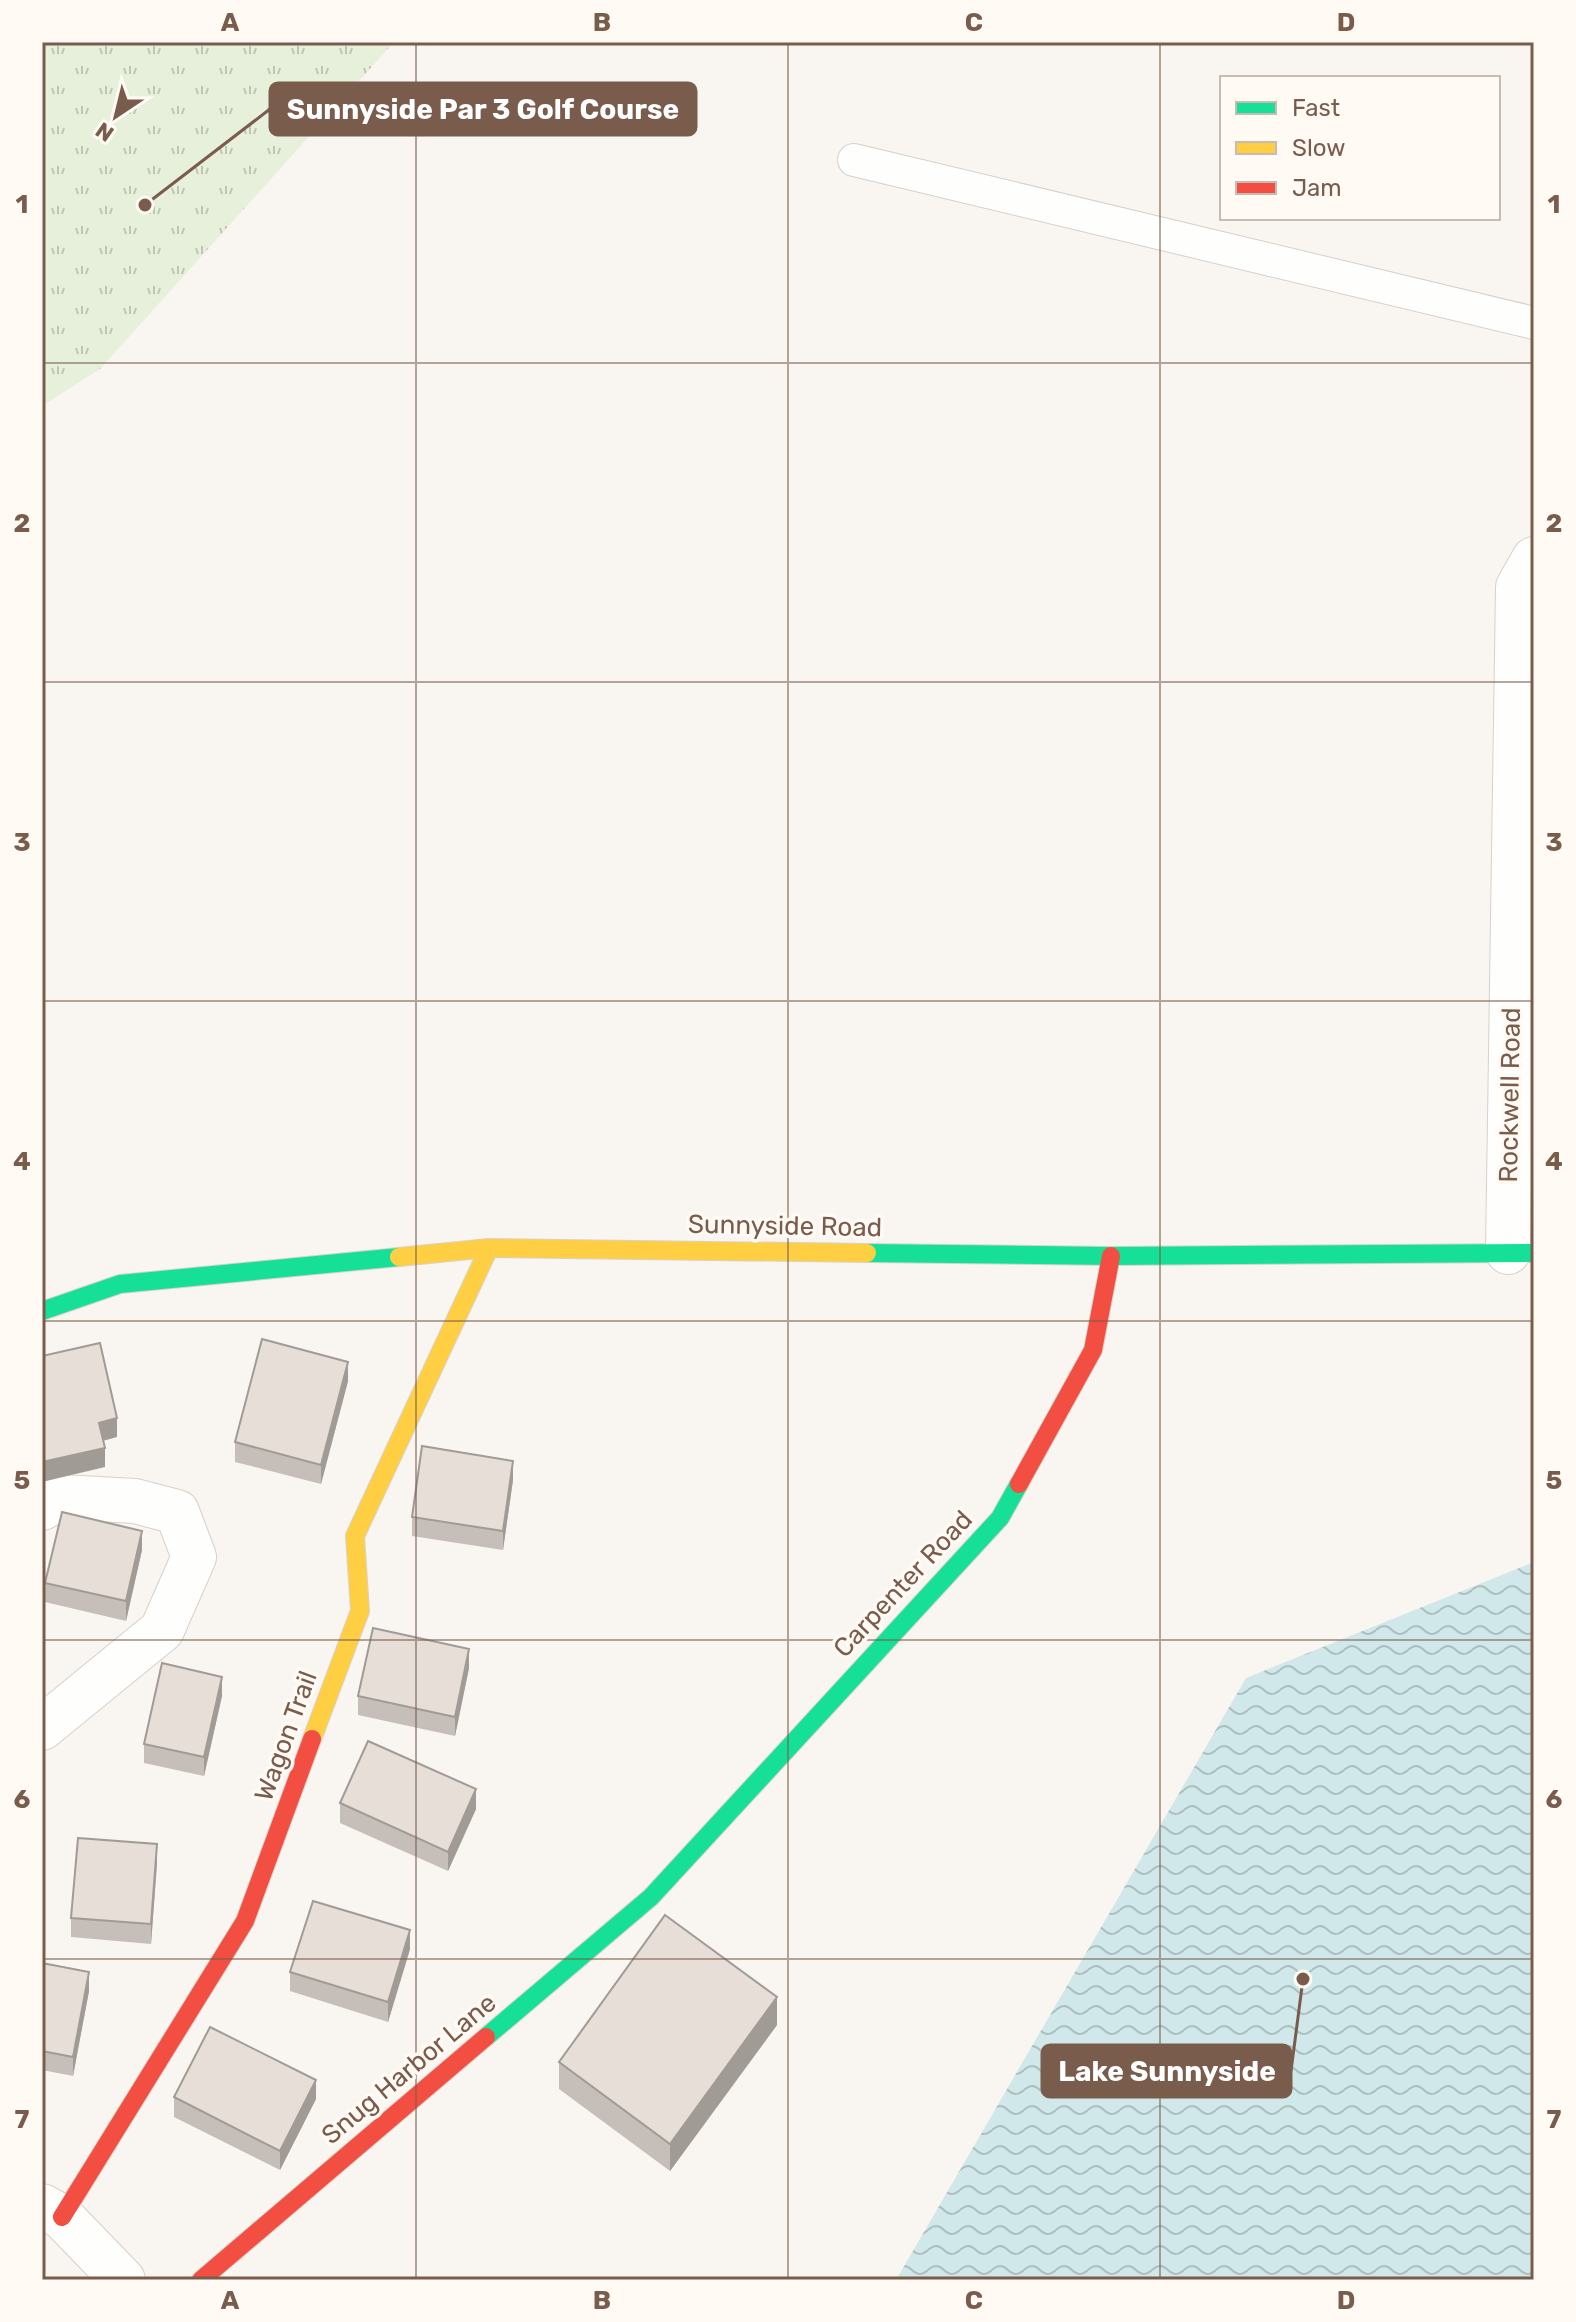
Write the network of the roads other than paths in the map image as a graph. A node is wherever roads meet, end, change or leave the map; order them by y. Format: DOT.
graph roads {
  1 [pos="854,160"];
  2 [pos="1534,323"];
  3 [pos="1534,559"];
  4 [pos="489,1248"];
  5 [pos="1521,1252"];
  6 [pos="1111,1256"];
  7 [pos="42,1311"];
  8 [pos="42,1508"];
  9 [pos="42,1728"];
  10 [pos="651,1897"];
  11 [pos="52,2212"];
  12 [pos="123,2280"];
  13 [pos="201,2280"];
  1 -- 2 [label="lane"];
  3 -- 5 [label="street, Rockwell Road"];
  4 -- 6 [label="street, Sunnyside Road"];
  4 -- 7 [label="street, Sunnyside Road"];
  4 -- 11 [label="street, Wagon Trail"];
  5 -- 6 [label="street, Sunnyside Road"];
  6 -- 10 [label="street, Carpenter Road"];
  8 -- 9 [label="street"];
  10 -- 13 [label="street, Snug Harbor Lane"];
  11 -- 12 [label="street"];
}
